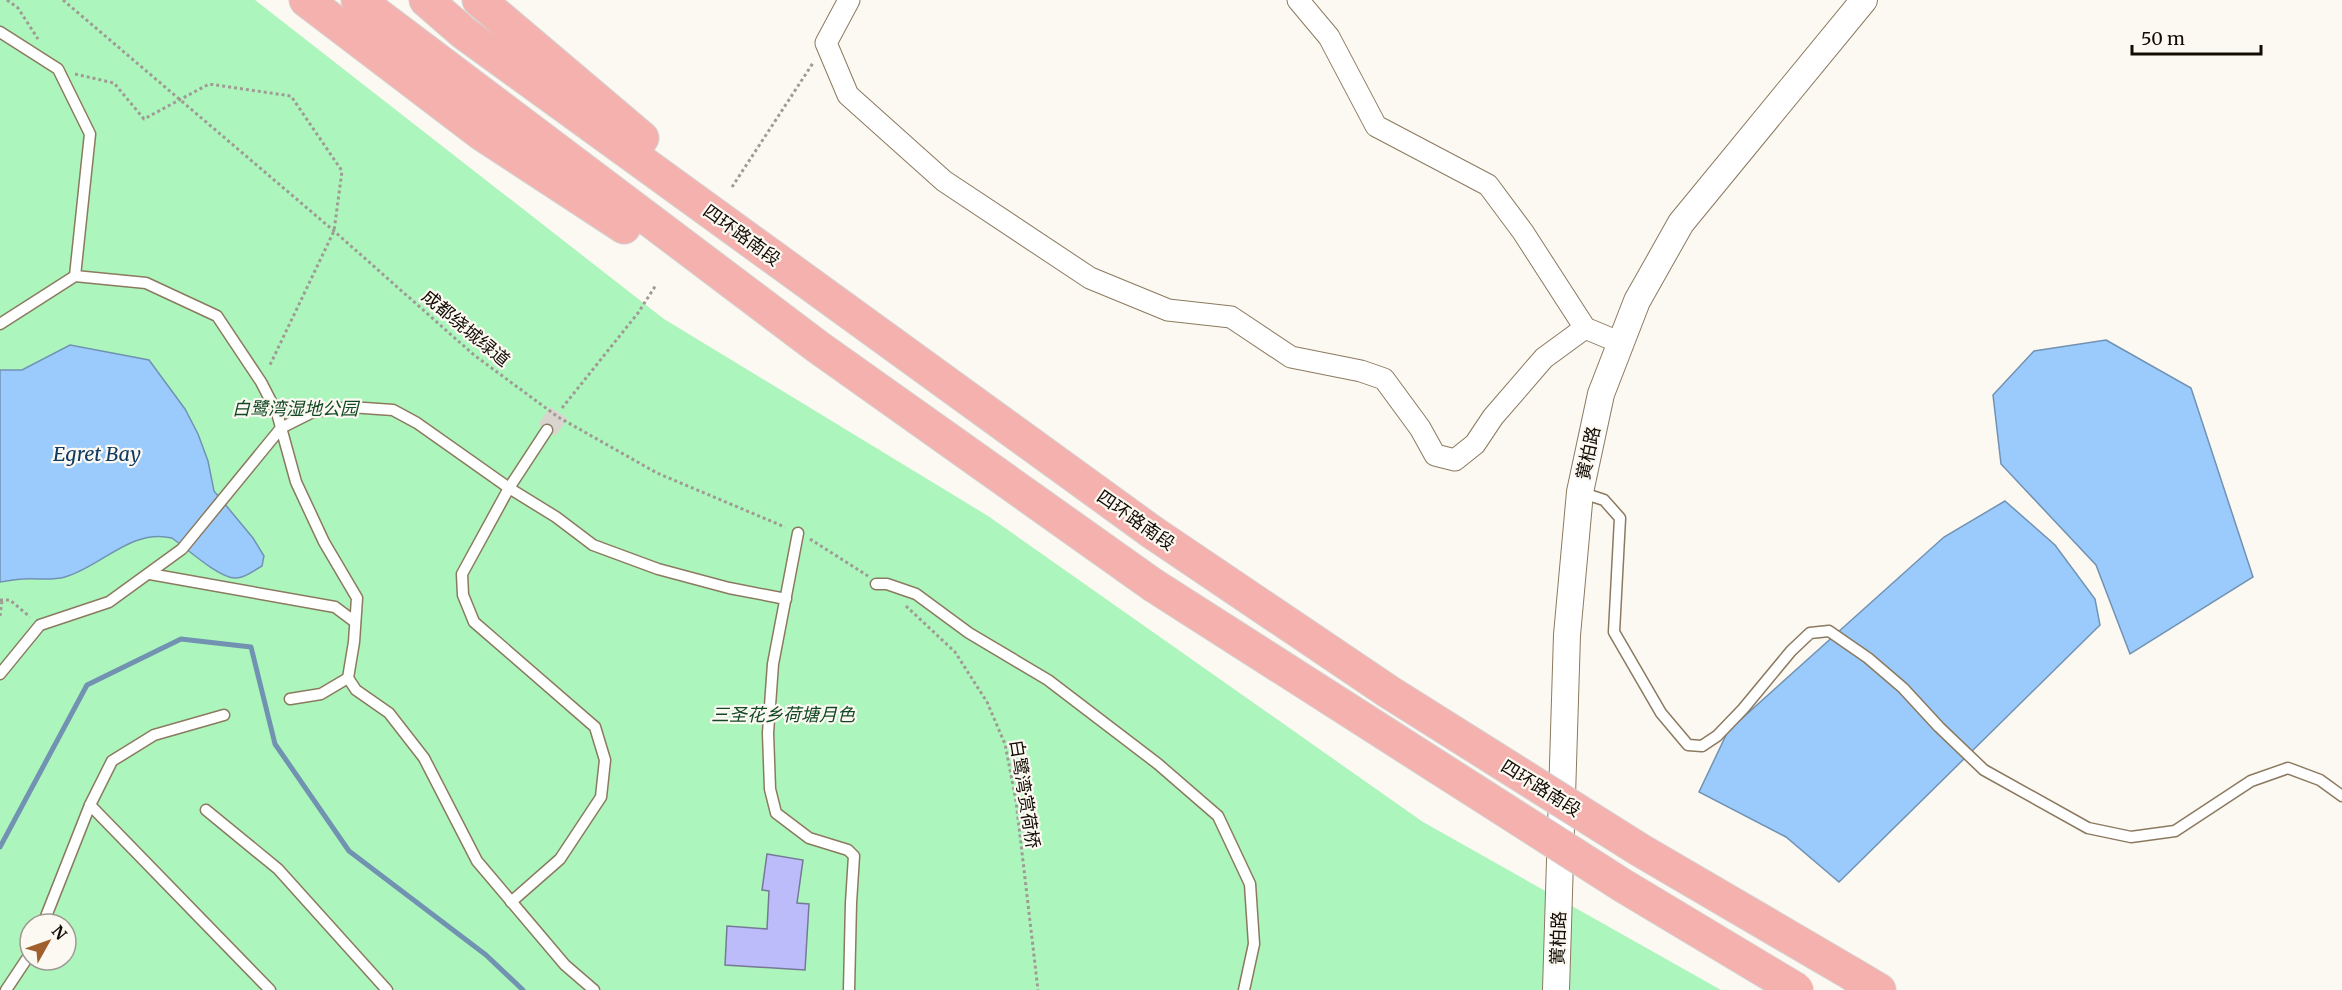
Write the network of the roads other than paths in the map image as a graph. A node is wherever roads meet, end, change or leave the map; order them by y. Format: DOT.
graph roads {
  1 [pos="306,0"];
  2 [pos="358,0"];
  3 [pos="426,0"];
  4 [pos="479,0"];
  5 [pos="849,0"];
  6 [pos="1298,0"];
  7 [pos="1864,0"];
  8 [pos="0,32"];
  9 [pos="75,276"];
  10 [pos="842,308"];
  11 [pos="0,324"];
  12 [pos="1585,328"];
  13 [pos="1621,343"];
  14 [pos="903,408"];
  15 [pos="281,428"];
  16 [pos="547,430"];
  17 [pos="509,488"];
  18 [pos="1580,492"];
  19 [pos="798,533"];
  20 [pos="150,574"];
  21 [pos="876,584"];
  22 [pos="786,599"];
  23 [pos="355,622"];
  24 [pos="0,674"];
  25 [pos="348,678"];
  26 [pos="290,699"];
  27 [pos="224,715"];
  28 [pos="2342,796"];
  29 [pos="90,805"];
  30 [pos="206,810"];
  31 [pos="511,902"];
  32 [pos="49,912"];
  33 [pos="18,972"];
  34 [pos="1866,982"];
  35 [pos="6,990"];
  36 [pos="270,990"];
  37 [pos="387,990"];
  38 [pos="594,990"];
  39 [pos="849,990"];
  40 [pos="1245,990"];
  41 [pos="1556,990"];
  42 [pos="1797,990"];
  1 -- 14 [label="highway"];
  2 -- 14 [label="highway, 四环路南段"];
  3 -- 10 [label="highway, 四环路南段"];
  4 -- 10 [label="highway"];
  5 -- 12 [label="street"];
  6 -- 12 [label="street"];
  7 -- 13 [label="street, 黉柏路"];
  8 -- 9 [label="lane"];
  9 -- 11 [label="lane"];
  9 -- 15 [label="lane"];
  10 -- 34 [label="highway, 四环路南段, bridge"];
  12 -- 13 [label="street"];
  13 -- 18 [label="street, 黉柏路"];
  14 -- 42 [label="highway, 四环路南段, bridge"];
  15 -- 17 [label="lane"];
  15 -- 20 [label="lane"];
  15 -- 23 [label="lane"];
  16 -- 17 [label="lane"];
  17 -- 22 [label="lane"];
  17 -- 31 [label="lane"];
  18 -- 28 [label="lane"];
  18 -- 41 [label="street, 黉柏路"];
  19 -- 22 [label="lane"];
  20 -- 23 [label="lane"];
  20 -- 24 [label="lane"];
  21 -- 40 [label="lane"];
  22 -- 39 [label="lane"];
  23 -- 25 [label="lane"];
  25 -- 26 [label="lane"];
  25 -- 31 [label="lane"];
  27 -- 29 [label="lane"];
  29 -- 32 [label="lane"];
  29 -- 36 [label="lane"];
  30 -- 37 [label="lane"];
  31 -- 38 [label="lane"];
  33 -- 35 [label="lane"];
}
